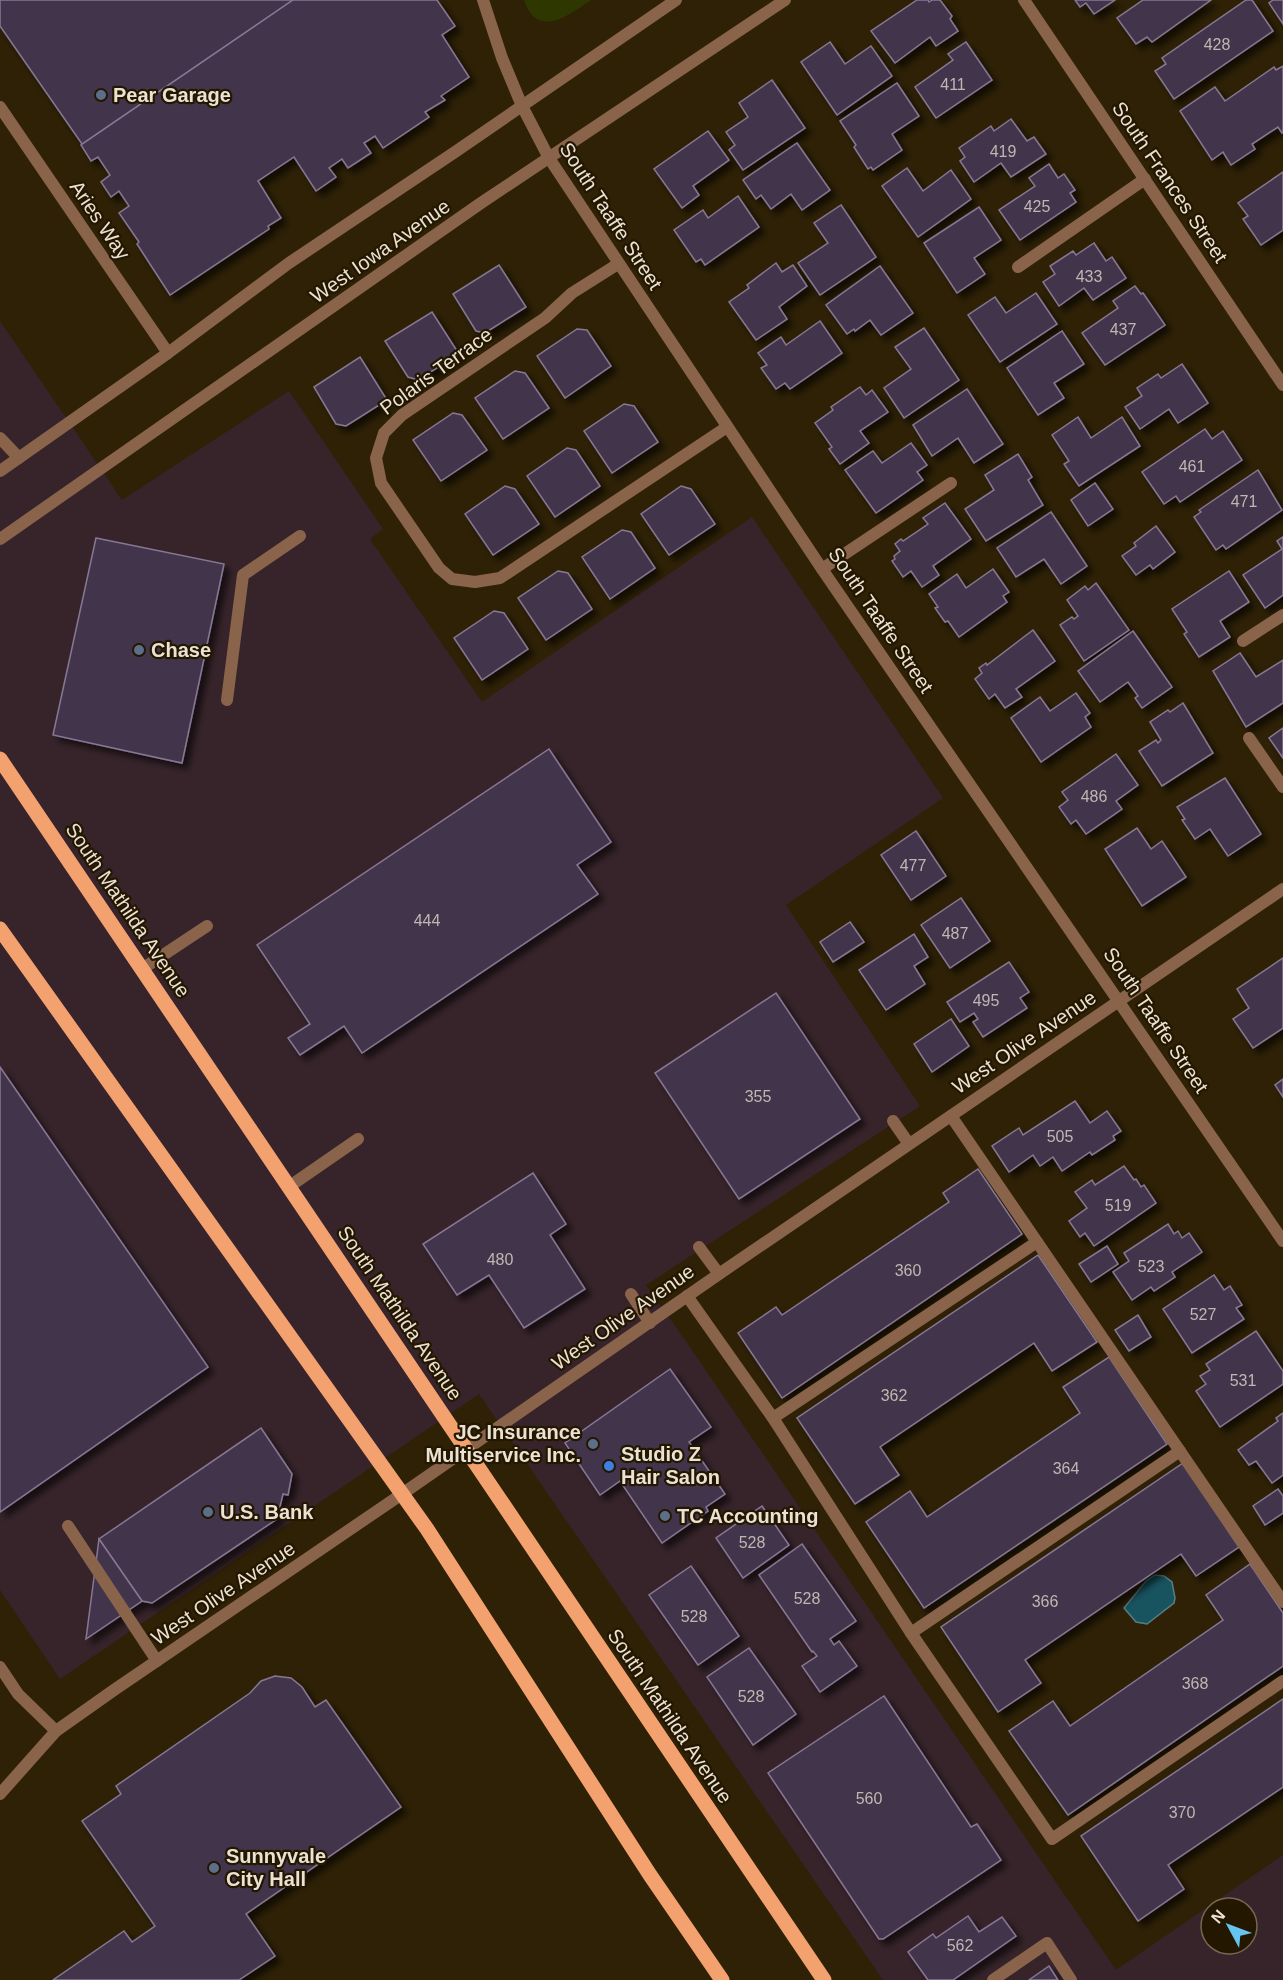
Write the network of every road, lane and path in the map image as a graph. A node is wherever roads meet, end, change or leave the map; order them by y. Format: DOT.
graph roads {
  1 [pos="483,0"];
  2 [pos="676,0"];
  3 [pos="785,0"];
  4 [pos="1024,0"];
  5 [pos="522,106"];
  6 [pos="0,107"];
  7 [pos="549,158"];
  8 [pos="1145,179"];
  9 [pos="618,264"];
  10 [pos="1018,267"];
  11 [pos="168,353"];
  12 [pos="1283,385"];
  13 [pos="727,427"];
  14 [pos="0,438"];
  15 [pos="19,458"];
  16 [pos="0,471"];
  17 [pos="951,483"];
  18 [pos="300,536"];
  19 [pos="0,539"];
  20 [pos="822,568"];
  21 [pos="1283,615"];
  22 [pos="1243,641"];
  23 [pos="227,700"];
  24 [pos="1249,738"];
  25 [pos="0,759"];
  26 [pos="1283,787"];
  27 [pos="1283,889"];
  28 [pos="207,926"];
  29 [pos="0,929"];
  30 [pos="142,969"];
  31 [pos="1119,1001"];
  32 [pos="951,1116"];
  33 [pos="893,1121"];
  34 [pos="358,1139"];
  35 [pos="909,1144"];
  36 [pos="290,1186"];
  37 [pos="1283,1241"];
  38 [pos="1037,1242"];
  39 [pos="699,1247"];
  40 [pos="719,1274"];
  41 [pos="631,1294"];
  42 [pos="687,1296"];
  43 [pos="650,1323"];
  44 [pos="773,1418"];
  45 [pos="467,1451"];
  46 [pos="1180,1451"];
  47 [pos="402,1494"];
  48 [pos="68,1526"];
  49 [pos="1283,1602"];
  50 [pos="911,1633"];
  51 [pos="157,1661"];
  52 [pos="0,1666"];
  53 [pos="1283,1681"];
  54 [pos="56,1731"];
  55 [pos="0,1794"];
  56 [pos="722,1980"];
  57 [pos="824,1980"];
  58 [pos="993,1980"];
  59 [pos="1071,1980"];
  1 -- 5 [label="street, South Taaffe Street"];
  2 -- 5 [label="street, West Iowa Avenue"];
  3 -- 7 [label="street, West Iowa Avenue"];
  4 -- 8 [label="street, South Frances Street"];
  5 -- 7 [label="street, South Taaffe Street"];
  5 -- 11 [label="street, West Iowa Avenue"];
  6 -- 11 [label="street, Aries Way"];
  7 -- 9 [label="street, South Taaffe Street"];
  7 -- 19 [label="street, West Iowa Avenue"];
  8 -- 10 [label="street"];
  8 -- 12 [label="street, South Frances Street"];
  9 -- 13 [label="street, South Taaffe Street"];
  9 -- 13 [label="street, Polaris Terrace"];
  11 -- 15 [label="street, West Iowa Avenue"];
  13 -- 20 [label="street, South Taaffe Street"];
  14 -- 15 [label="street"];
  15 -- 16 [label="street, West Iowa Avenue"];
  17 -- 20 [label="street"];
  18 -- 23 [label="street"];
  20 -- 31 [label="street, South Taaffe Street"];
  21 -- 22 [label="street"];
  24 -- 26 [label="street"];
  25 -- 30 [label="main road, South Mathilda Avenue"];
  27 -- 31 [label="street, West Olive Avenue"];
  28 -- 30 [label="street"];
  29 -- 47 [label="main road"];
  30 -- 36 [label="main road, South Mathilda Avenue"];
  31 -- 32 [label="street, West Olive Avenue"];
  31 -- 37 [label="street, South Taaffe Street"];
  32 -- 35 [label="street, West Olive Avenue"];
  32 -- 38 [label="street"];
  33 -- 35 [label="street"];
  34 -- 36 [label="street"];
  35 -- 40 [label="street, West Olive Avenue"];
  36 -- 45 [label="main road, South Mathilda Avenue"];
  38 -- 44 [label="street"];
  38 -- 46 [label="street"];
  39 -- 40 [label="street"];
  40 -- 42 [label="street, West Olive Avenue"];
  41 -- 43 [label="street"];
  42 -- 43 [label="street, West Olive Avenue"];
  42 -- 44 [label="street"];
  43 -- 45 [label="street, West Olive Avenue"];
  44 -- 50 [label="street"];
  45 -- 47 [label="street, West Olive Avenue"];
  45 -- 57 [label="main road, South Mathilda Avenue"];
  46 -- 49 [label="street"];
  46 -- 50 [label="street"];
  47 -- 51 [label="street, West Olive Avenue"];
  47 -- 56 [label="main road"];
  48 -- 51 [label="street"];
  50 -- 53 [label="street"];
  51 -- 54 [label="street, West Olive Avenue"];
  52 -- 54 [label="street"];
  54 -- 55 [label="street, West Olive Avenue"];
  58 -- 59 [label="street"];
}
